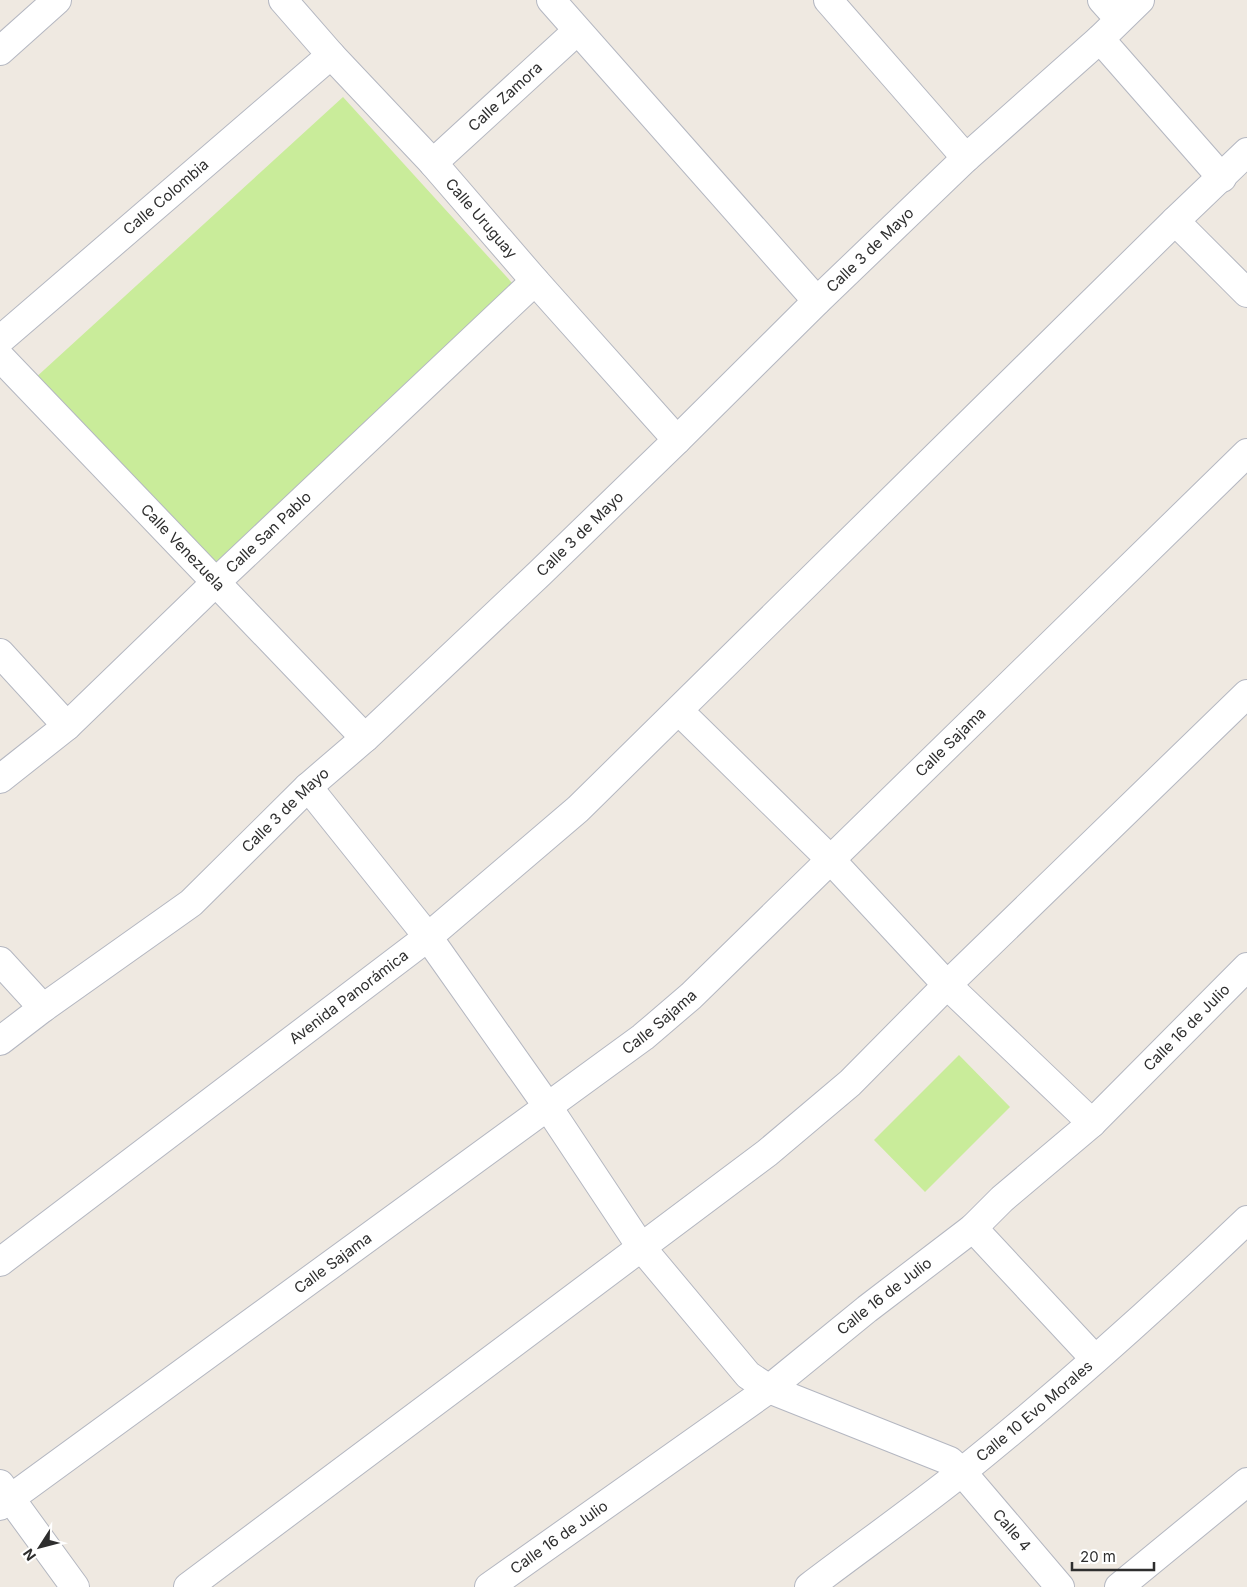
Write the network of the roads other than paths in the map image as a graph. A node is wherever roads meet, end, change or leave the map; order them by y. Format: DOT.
graph roads {
  1 [pos="57,0"];
  2 [pos="283,0"];
  3 [pos="551,0"];
  4 [pos="828,0"];
  5 [pos="1140,0"];
  6 [pos="1111,10"];
  7 [pos="577,31"];
  8 [pos="1100,39"];
  9 [pos="0,51"];
  10 [pos="331,55"];
  11 [pos="1247,152"];
  12 [pos="966,158"];
  13 [pos="433,163"];
  14 [pos="1222,178"];
  15 [pos="1175,221"];
  16 [pos="535,281"];
  17 [pos="1247,293"];
  18 [pos="817,301"];
  19 [pos="0,340"];
  20 [pos="0,357"];
  21 [pos="677,440"];
  22 [pos="1247,453"];
  23 [pos="216,582"];
  24 [pos="0,654"];
  25 [pos="1247,694"];
  26 [pos="679,711"];
  27 [pos="66,726"];
  28 [pos="365,738"];
  29 [pos="0,780"];
  30 [pos="308,787"];
  31 [pos="830,859"];
  32 [pos="428,937"];
  33 [pos="0,961"];
  34 [pos="1247,968"];
  35 [pos="947,985"];
  36 [pos="43,1008"];
  37 [pos="0,1041"];
  38 [pos="548,1107"];
  39 [pos="1092,1123"];
  40 [pos="1247,1220"];
  41 [pos="973,1228"];
  42 [pos="641,1247"];
  43 [pos="0,1262"];
  44 [pos="1095,1359"];
  45 [pos="769,1389"];
  46 [pos="962,1472"];
  47 [pos="1247,1482"];
  48 [pos="3,1496"];
  49 [pos="76,1587"];
  50 [pos="188,1587"];
  51 [pos="489,1587"];
  52 [pos="809,1587"];
  53 [pos="1060,1587"];
  54 [pos="1118,1587"];
  1 -- 9 [label="street"];
  2 -- 10 [label="street, Calle Uruguay"];
  3 -- 7 [label="street"];
  4 -- 12 [label="street"];
  5 -- 6 [label="street, Calle 3 de Mayo"];
  6 -- 8 [label="street, Calle 3 de Mayo"];
  7 -- 13 [label="street, Calle Zamora"];
  7 -- 18 [label="street"];
  8 -- 12 [label="street, Calle 3 de Mayo"];
  8 -- 14 [label="street"];
  10 -- 13 [label="street, Calle Uruguay"];
  10 -- 19 [label="street, Calle Colombia"];
  11 -- 14 [label="street, Avenida Panorámica"];
  12 -- 18 [label="street, Calle 3 de Mayo"];
  13 -- 16 [label="street, Calle Uruguay"];
  14 -- 15 [label="street, Avenida Panorámica"];
  15 -- 17 [label="street"];
  15 -- 26 [label="street, Avenida Panorámica"];
  16 -- 21 [label="street, Calle Uruguay"];
  16 -- 23 [label="street, Calle San Pablo"];
  18 -- 21 [label="street, Calle 3 de Mayo"];
  20 -- 23 [label="street, Calle Venezuela"];
  21 -- 28 [label="street, Calle 3 de Mayo"];
  22 -- 31 [label="street, Calle Sajama"];
  23 -- 27 [label="street, Calle San Pablo"];
  23 -- 28 [label="street, Calle Venezuela"];
  24 -- 27 [label="street"];
  25 -- 35 [label="street"];
  26 -- 31 [label="street"];
  26 -- 32 [label="street, Avenida Panorámica"];
  27 -- 29 [label="street, Calle San Pablo"];
  28 -- 30 [label="street, Calle 3 de Mayo"];
  30 -- 32 [label="street, Calle 4"];
  30 -- 36 [label="street, Calle 3 de Mayo"];
  31 -- 35 [label="street"];
  31 -- 38 [label="street, Calle Sajama"];
  32 -- 38 [label="street, Calle 4"];
  32 -- 43 [label="street, Avenida Panorámica"];
  33 -- 36 [label="street"];
  34 -- 39 [label="street, Calle 16 de Julio"];
  35 -- 39 [label="street"];
  35 -- 42 [label="street"];
  36 -- 37 [label="street, Calle 3 de Mayo"];
  38 -- 42 [label="street, Calle 4"];
  38 -- 48 [label="street, Calle Sajama"];
  39 -- 41 [label="street, Calle 16 de Julio"];
  40 -- 44 [label="street, Calle 10 Evo Morales"];
  41 -- 44 [label="street"];
  41 -- 45 [label="street, Calle 16 de Julio"];
  42 -- 45 [label="street, Calle 4"];
  42 -- 50 [label="street"];
  44 -- 46 [label="street, Calle 10 Evo Morales"];
  45 -- 46 [label="street, Calle 4"];
  45 -- 51 [label="street, Calle 16 de Julio"];
  46 -- 52 [label="street, Calle 10 Evo Morales"];
  46 -- 53 [label="street, Calle 4"];
  47 -- 54 [label="street"];
  48 -- 49 [label="street"];
}
